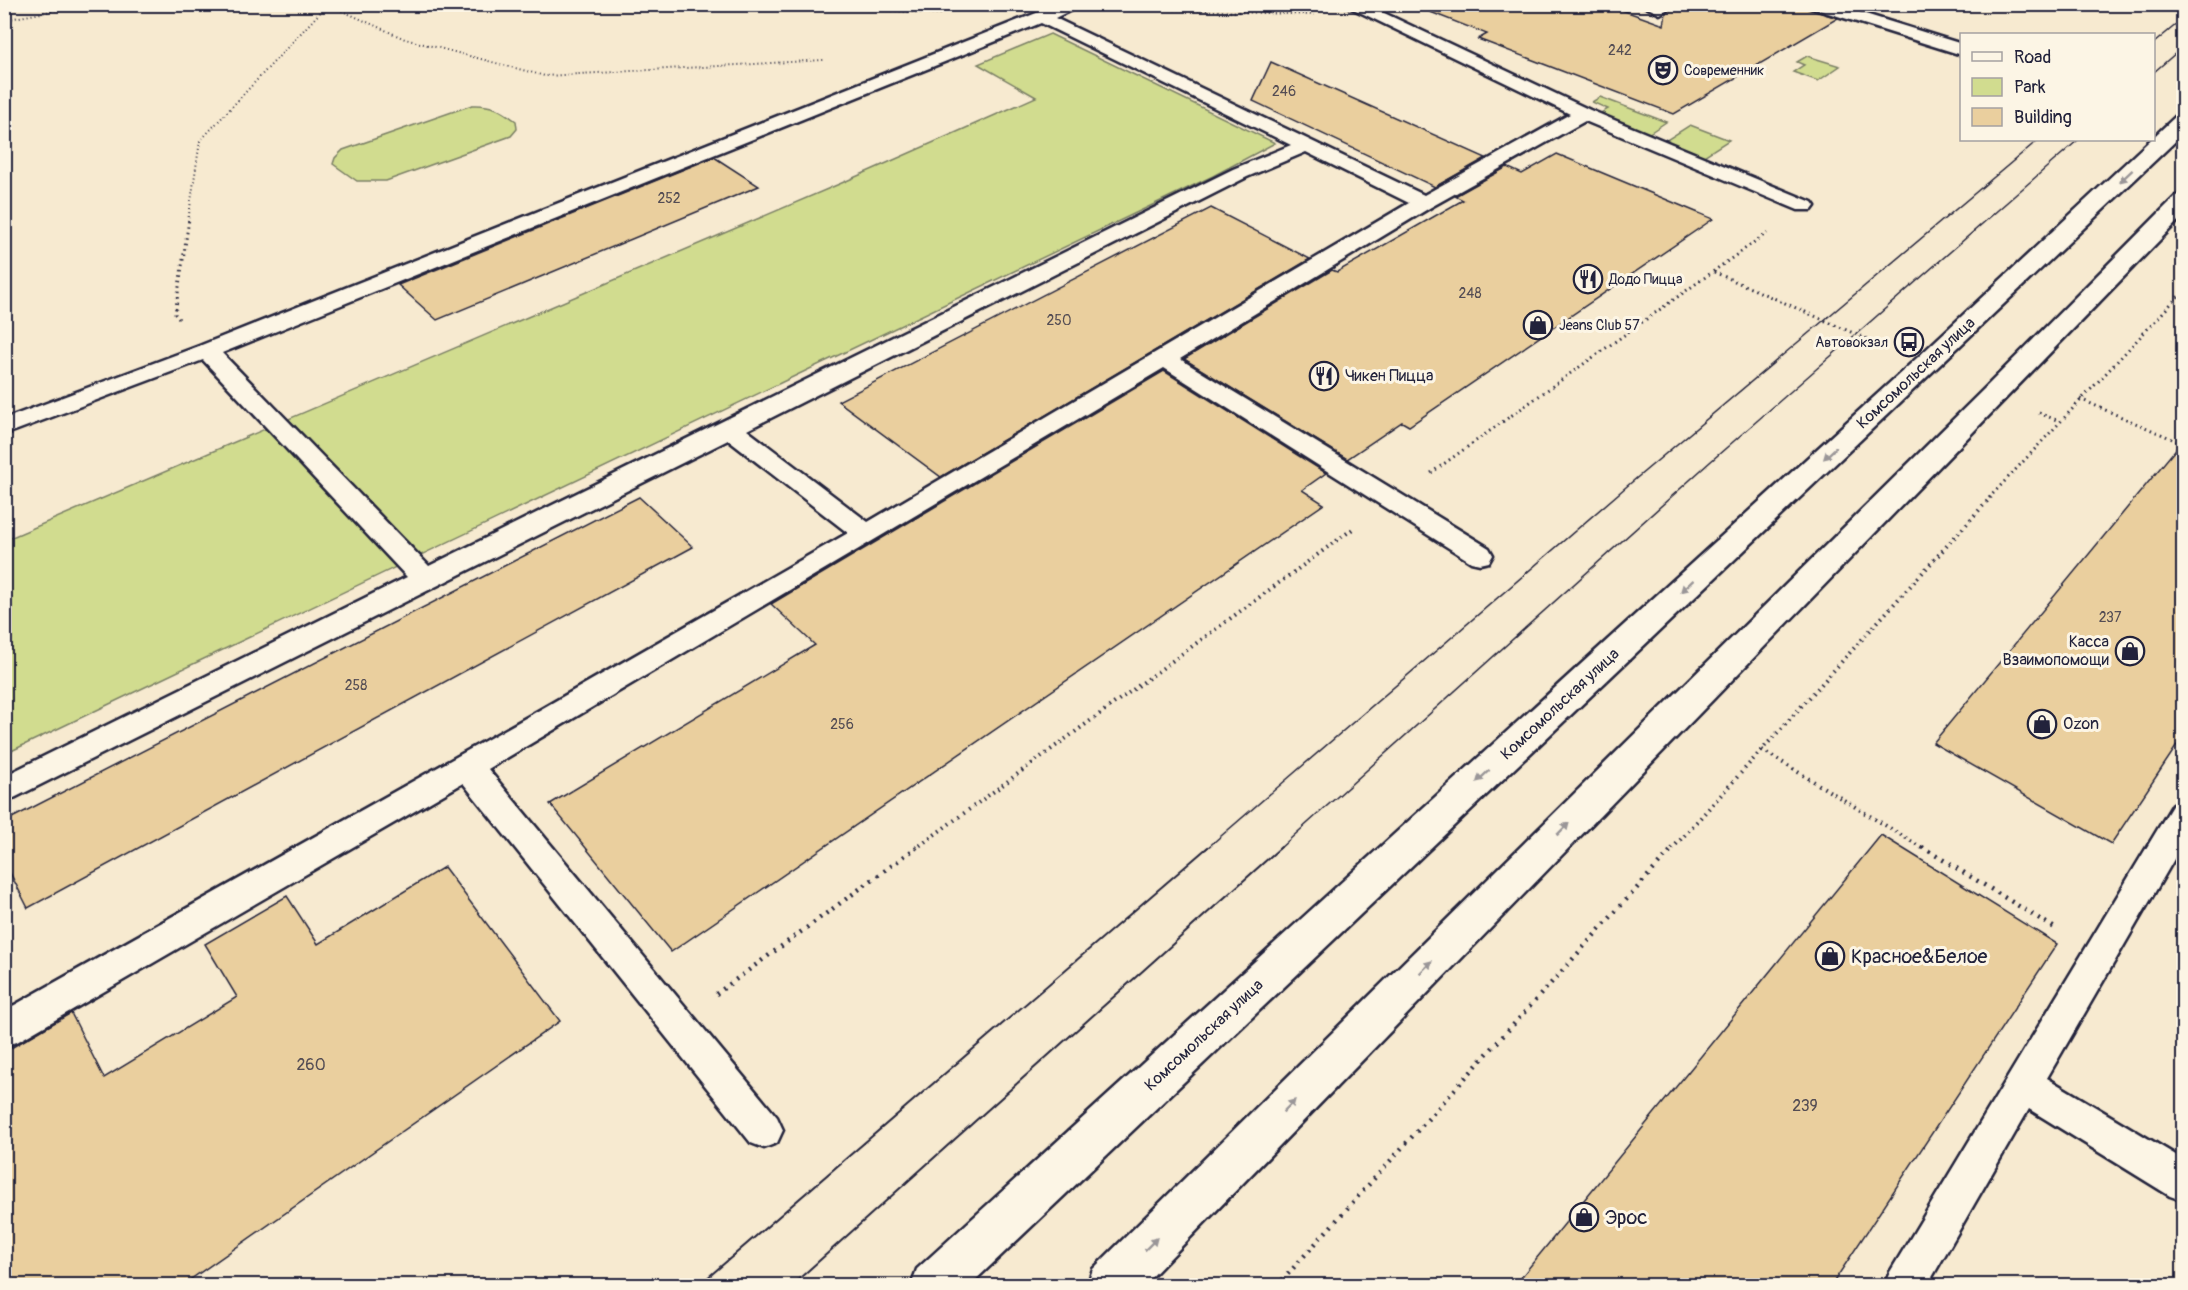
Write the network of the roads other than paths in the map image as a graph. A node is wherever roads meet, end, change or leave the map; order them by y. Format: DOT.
graph roads {
  1 [pos="1076,4"];
  2 [pos="1351,4"];
  3 [pos="1815,4"];
  4 [pos="1043,18"];
  5 [pos="1960,49"];
  6 [pos="1584,114"];
  7 [pos="2184,121"];
  8 [pos="1307,145"];
  9 [pos="2184,201"];
  10 [pos="1424,203"];
  11 [pos="1805,206"];
  12 [pos="207,351"];
  13 [pos="1165,359"];
  14 [pos="4,428"];
  15 [pos="728,428"];
  16 [pos="867,534"];
  17 [pos="1480,555"];
  18 [pos="425,579"];
  19 [pos="468,767"];
  20 [pos="4,791"];
  21 [pos="2184,813"];
  22 [pos="4,1030"];
  23 [pos="2024,1085"];
  24 [pos="764,1130"];
  25 [pos="2184,1182"];
  26 [pos="934,1286"];
  27 [pos="1110,1286"];
  28 [pos="1904,1286"];
  1 -- 4 [label="lane"];
  2 -- 6 [label="lane"];
  3 -- 5 [label="lane"];
  4 -- 8 [label="lane"];
  4 -- 12 [label="lane"];
  6 -- 10 [label="lane"];
  6 -- 11 [label="lane"];
  7 -- 26 [label="main road, Комсомольская улица, one-way"];
  8 -- 10 [label="lane"];
  8 -- 15 [label="lane"];
  27 -- 9 [label="main road, one-way"];
  10 -- 13 [label="lane"];
  12 -- 14 [label="lane"];
  12 -- 18 [label="lane"];
  13 -- 16 [label="lane"];
  13 -- 17 [label="lane"];
  15 -- 16 [label="lane"];
  15 -- 18 [label="lane"];
  16 -- 19 [label="lane"];
  18 -- 20 [label="lane"];
  19 -- 22 [label="lane"];
  19 -- 24 [label="lane"];
  21 -- 23 [label="lane"];
  23 -- 25 [label="lane"];
  23 -- 28 [label="lane"];
}
